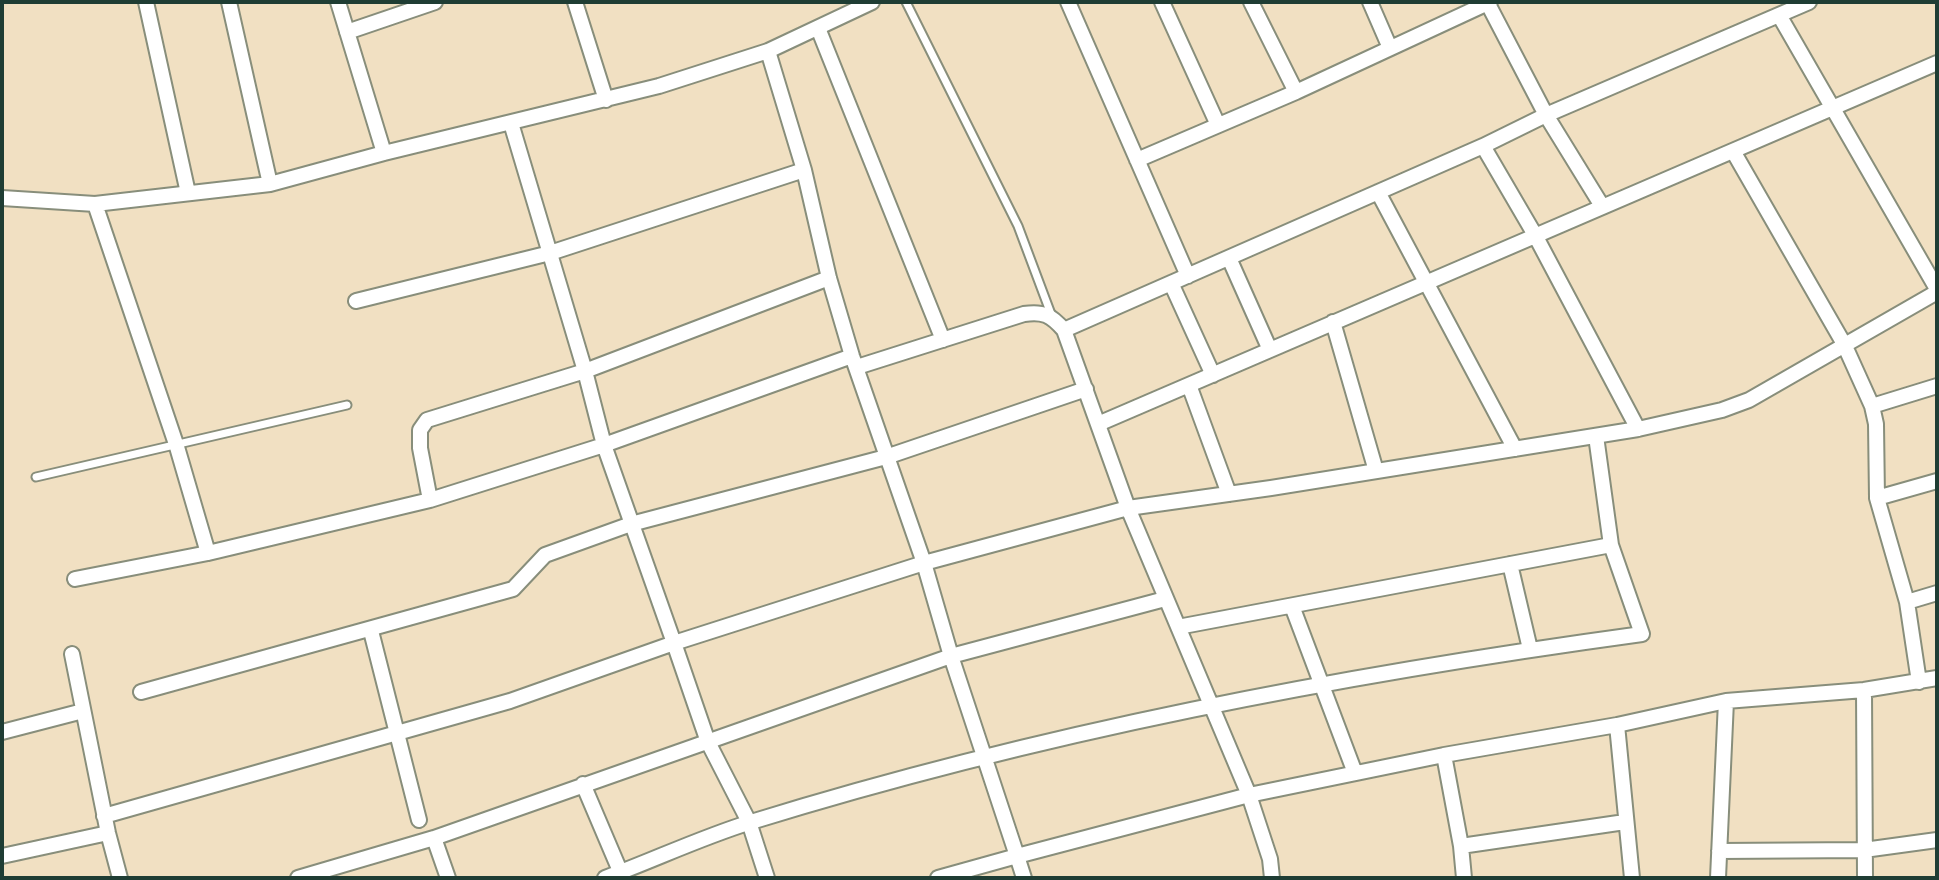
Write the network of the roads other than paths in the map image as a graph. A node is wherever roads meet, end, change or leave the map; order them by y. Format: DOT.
graph roads {
  1 [pos="146,2"];
  2 [pos="229,2"];
  3 [pos="338,2"];
  4 [pos="435,2"];
  5 [pos="575,2"];
  6 [pos="872,2"];
  7 [pos="906,2"];
  8 [pos="1068,2"];
  9 [pos="1251,2"];
  10 [pos="1370,2"];
  11 [pos="1488,2"];
  12 [pos="1809,2"];
  13 [pos="1165,3"];
  14 [pos="844,8"];
  15 [pos="1779,15"];
  16 [pos="818,28"];
  17 [pos="347,32"];
  18 [pos="1390,48"];
  19 [pos="768,51"];
  20 [pos="1937,63"];
  21 [pos="1296,92"];
  22 [pos="606,100"];
  23 [pos="1833,108"];
  24 [pos="1546,115"];
  25 [pos="511,123"];
  26 [pos="1218,125"];
  27 [pos="1483,146"];
  28 [pos="1733,151"];
  29 [pos="384,153"];
  30 [pos="1137,160"];
  31 [pos="804,170"];
  32 [pos="270,184"];
  33 [pos="1378,192"];
  34 [pos="188,193"];
  35 [pos="2,198"];
  36 [pos="95,204"];
  37 [pos="1602,206"];
  38 [pos="1535,235"];
  39 [pos="550,253"];
  40 [pos="1229,258"];
  41 [pos="1188,276"];
  42 [pos="829,278"];
  43 [pos="1426,282"];
  44 [pos="1171,283"];
  45 [pos="1937,290"];
  46 [pos="356,301"];
  47 [pos="1052,317"];
  48 [pos="1333,322"];
  49 [pos="1064,330"];
  50 [pos="943,340"];
  51 [pos="1844,344"];
  52 [pos="1270,350"];
  53 [pos="855,362"];
  54 [pos="585,371"];
  55 [pos="1213,375"];
  56 [pos="1189,385"];
  57 [pos="1937,386"];
  58 [pos="1086,389"];
  59 [pos="347,405"];
  60 [pos="1872,406"];
  61 [pos="1098,424"];
  62 [pos="1638,429"];
  63 [pos="1596,436"];
  64 [pos="604,445"];
  65 [pos="177,447"];
  66 [pos="1515,449"];
  67 [pos="886,457"];
  68 [pos="1376,471"];
  69 [pos="36,477"];
  70 [pos="1937,481"];
  71 [pos="1229,494"];
  72 [pos="1877,498"];
  73 [pos="430,500"];
  74 [pos="1128,508"];
  75 [pos="631,524"];
  76 [pos="1611,545"];
  77 [pos="208,553"];
  78 [pos="924,563"];
  79 [pos="1510,564"];
  80 [pos="75,579"];
  81 [pos="1937,593"];
  82 [pos="1165,599"];
  83 [pos="1907,602"];
  84 [pos="1292,606"];
  85 [pos="1178,627"];
  86 [pos="371,631"];
  87 [pos="674,643"];
  88 [pos="1530,649"];
  89 [pos="72,654"];
  90 [pos="951,656"];
  91 [pos="1937,678"];
  92 [pos="1919,682"];
  93 [pos="1321,683"];
  94 [pos="1864,690"];
  95 [pos="141,692"];
  96 [pos="1726,701"];
  97 [pos="1211,706"];
  98 [pos="83,711"];
  99 [pos="1617,725"];
  100 [pos="2,732"];
  101 [pos="398,734"];
  102 [pos="708,742"];
  103 [pos="1444,755"];
  104 [pos="985,756"];
  105 [pos="1355,773"];
  106 [pos="583,784"];
  107 [pos="1249,795"];
  108 [pos="104,816"];
  109 [pos="419,820"];
  110 [pos="749,822"];
  111 [pos="1625,822"];
  112 [pos="108,833"];
  113 [pos="434,838"];
  114 [pos="1937,840"];
  115 [pos="1461,846"];
  116 [pos="1864,850"];
  117 [pos="1719,851"];
  118 [pos="2,856"];
  119 [pos="1017,856"];
  120 [pos="622,875"];
  121 [pos="120,878"];
  122 [pos="298,878"];
  123 [pos="448,878"];
  124 [pos="605,878"];
  125 [pos="767,878"];
  126 [pos="938,878"];
  127 [pos="1024,878"];
  128 [pos="1272,878"];
  129 [pos="1464,878"];
  130 [pos="1632,878"];
  131 [pos="1718,878"];
  132 [pos="1865,878"];
  1 -- 34 [label="street"];
  2 -- 32 [label="street"];
  3 -- 17 [label="street"];
  4 -- 17 [label="street"];
  5 -- 22 [label="street"];
  6 -- 14 [label="street"];
  7 -- 47 [label="lane"];
  8 -- 30 [label="street"];
  9 -- 21 [label="street"];
  10 -- 18 [label="street"];
  11 -- 18 [label="street"];
  11 -- 24 [label="street"];
  12 -- 15 [label="street"];
  13 -- 26 [label="street"];
  14 -- 16 [label="street"];
  15 -- 23 [label="street"];
  15 -- 24 [label="street"];
  16 -- 19 [label="street"];
  16 -- 50 [label="street"];
  17 -- 29 [label="street"];
  18 -- 21 [label="street"];
  19 -- 22 [label="street"];
  19 -- 31 [label="street"];
  20 -- 23 [label="street"];
  21 -- 26 [label="street"];
  22 -- 25 [label="street"];
  23 -- 28 [label="street"];
  23 -- 45 [label="street"];
  24 -- 27 [label="street"];
  24 -- 37 [label="street"];
  25 -- 29 [label="street"];
  25 -- 39 [label="street"];
  26 -- 30 [label="street"];
  27 -- 33 [label="street"];
  27 -- 38 [label="street"];
  28 -- 37 [label="street"];
  28 -- 51 [label="street"];
  29 -- 32 [label="street"];
  30 -- 41 [label="street"];
  31 -- 39 [label="street"];
  31 -- 42 [label="street"];
  32 -- 34 [label="street"];
  33 -- 40 [label="street"];
  33 -- 43 [label="street"];
  34 -- 36 [label="street"];
  35 -- 36 [label="street"];
  36 -- 65 [label="street"];
  37 -- 38 [label="street"];
  38 -- 43 [label="street"];
  38 -- 62 [label="street"];
  39 -- 46 [label="street"];
  39 -- 54 [label="street"];
  40 -- 41 [label="street"];
  40 -- 52 [label="street"];
  41 -- 44 [label="street"];
  42 -- 53 [label="street"];
  42 -- 54 [label="street"];
  43 -- 48 [label="street"];
  43 -- 66 [label="street"];
  44 -- 49 [label="street"];
  44 -- 55 [label="street"];
  45 -- 51 [label="street"];
  47 -- 49 [label="street"];
  47 -- 50 [label="street"];
  48 -- 52 [label="street"];
  48 -- 68 [label="street"];
  49 -- 58 [label="street"];
  50 -- 53 [label="street"];
  51 -- 60 [label="street"];
  51 -- 62 [label="street"];
  52 -- 55 [label="street"];
  53 -- 64 [label="street"];
  53 -- 67 [label="street"];
  54 -- 64 [label="street"];
  54 -- 73 [label="street"];
  55 -- 56 [label="street"];
  56 -- 61 [label="street"];
  56 -- 71 [label="street"];
  57 -- 60 [label="street"];
  58 -- 61 [label="street"];
  58 -- 67 [label="street"];
  59 -- 65 [label="lane"];
  60 -- 72 [label="street"];
  61 -- 74 [label="street"];
  62 -- 63 [label="street"];
  63 -- 66 [label="street"];
  63 -- 76 [label="street"];
  64 -- 73 [label="street"];
  64 -- 75 [label="street"];
  65 -- 69 [label="lane"];
  65 -- 77 [label="street"];
  66 -- 68 [label="street"];
  67 -- 75 [label="street"];
  67 -- 78 [label="street"];
  68 -- 71 [label="street"];
  70 -- 72 [label="street"];
  71 -- 74 [label="street"];
  72 -- 83 [label="street"];
  73 -- 77 [label="street"];
  74 -- 78 [label="street"];
  74 -- 82 [label="street"];
  75 -- 86 [label="street"];
  75 -- 87 [label="street"];
  76 -- 79 [label="street"];
  76 -- 88 [label="street"];
  77 -- 80 [label="street"];
  78 -- 87 [label="street"];
  78 -- 90 [label="street"];
  79 -- 84 [label="street"];
  79 -- 88 [label="street"];
  81 -- 83 [label="street"];
  82 -- 85 [label="street"];
  82 -- 90 [label="street"];
  83 -- 92 [label="street"];
  84 -- 85 [label="street"];
  84 -- 93 [label="street"];
  85 -- 97 [label="street"];
  86 -- 95 [label="street"];
  86 -- 101 [label="street"];
  87 -- 101 [label="street"];
  87 -- 102 [label="street"];
  88 -- 93 [label="street"];
  89 -- 98 [label="street"];
  90 -- 102 [label="street"];
  90 -- 104 [label="street"];
  91 -- 92 [label="street"];
  92 -- 94 [label="street"];
  93 -- 97 [label="street"];
  93 -- 105 [label="street"];
  94 -- 96 [label="street"];
  94 -- 116 [label="street"];
  96 -- 99 [label="street"];
  96 -- 117 [label="street"];
  97 -- 104 [label="street"];
  97 -- 107 [label="street"];
  98 -- 100 [label="street"];
  98 -- 108 [label="street"];
  99 -- 103 [label="street"];
  99 -- 111 [label="street"];
  101 -- 108 [label="street"];
  101 -- 109 [label="street"];
  102 -- 106 [label="street"];
  102 -- 110 [label="street"];
  103 -- 105 [label="street"];
  103 -- 115 [label="street"];
  104 -- 110 [label="street"];
  104 -- 119 [label="street"];
  105 -- 107 [label="street"];
  106 -- 113 [label="street"];
  106 -- 120 [label="street"];
  107 -- 119 [label="street"];
  107 -- 128 [label="street"];
  108 -- 112 [label="street"];
  110 -- 120 [label="street"];
  110 -- 125 [label="street"];
  111 -- 115 [label="street"];
  111 -- 130 [label="street"];
  112 -- 118 [label="street"];
  112 -- 121 [label="street"];
  113 -- 122 [label="street"];
  113 -- 123 [label="street"];
  114 -- 116 [label="street"];
  115 -- 129 [label="street"];
  116 -- 117 [label="street"];
  116 -- 132 [label="street"];
  117 -- 131 [label="street"];
  119 -- 126 [label="street"];
  119 -- 127 [label="street"];
  120 -- 124 [label="street"];
}
